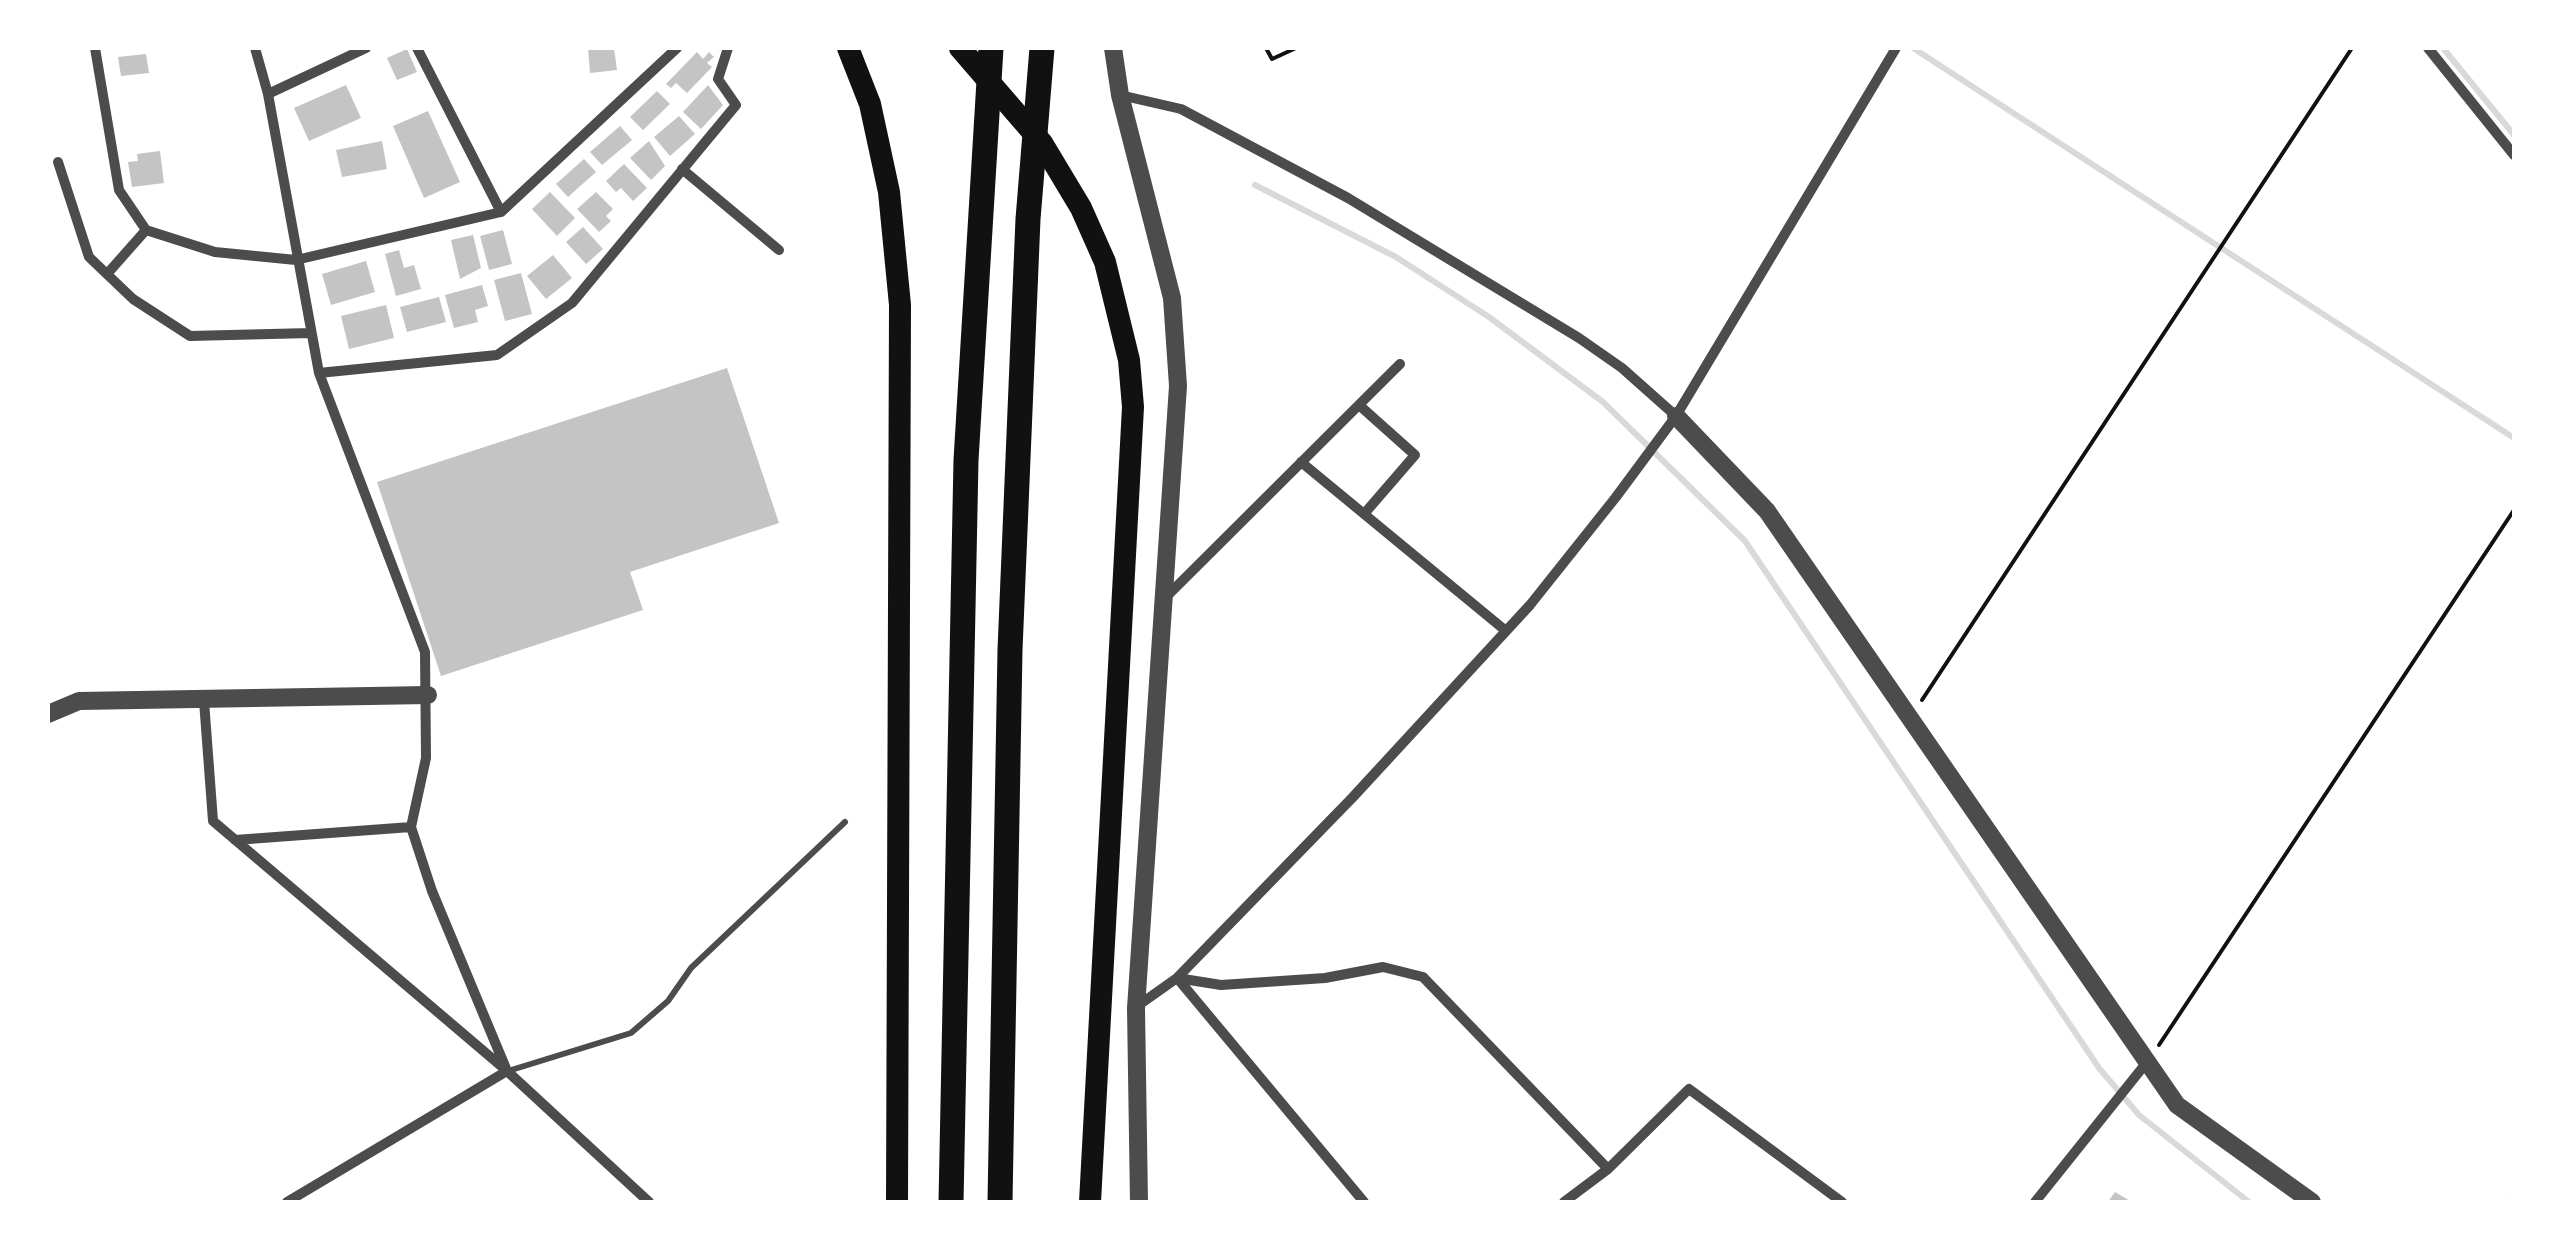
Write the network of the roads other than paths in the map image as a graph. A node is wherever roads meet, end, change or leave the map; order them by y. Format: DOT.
graph roads {
  1 [pos="95,48"];
  2 [pos="254,48"];
  3 [pos="366,48"];
  4 [pos="418,48"];
  5 [pos="728,48"];
  6 [pos="848,48"];
  7 [pos="960,48"];
  8 [pos="991,48"];
  9 [pos="1042,48"];
  10 [pos="1113,48"];
  11 [pos="2428,48"];
  12 [pos="672,49"];
  13 [pos="1894,50"];
  14 [pos="268,94"];
  15 [pos="1120,95"];
  16 [pos="2514,154"];
  17 [pos="58,162"];
  18 [pos="682,170"];
  19 [pos="502,212"];
  20 [pos="146,230"];
  21 [pos="779,250"];
  22 [pos="296,260"];
  23 [pos="107,274"];
  24 [pos="311,333"];
  25 [pos="1400,364"];
  26 [pos="319,373"];
  27 [pos="1359,405"];
  28 [pos="1676,416"];
  29 [pos="1301,462"];
  30 [pos="1364,514"];
  31 [pos="1160,602"];
  32 [pos="1506,631"];
  33 [pos="428,695"];
  34 [pos="204,701"];
  35 [pos="48,714"];
  36 [pos="845,822"];
  37 [pos="412,827"];
  38 [pos="234,840"];
  39 [pos="1177,978"];
  40 [pos="1136,1008"];
  41 [pos="2148,1061"];
  42 [pos="507,1071"];
  43 [pos="1608,1169"];
  44 [pos="287,1202"];
  45 [pos="649,1202"];
  46 [pos="896,1202"];
  47 [pos="951,1202"];
  48 [pos="1000,1202"];
  49 [pos="1090,1202"];
  50 [pos="1139,1202"];
  51 [pos="1364,1202"];
  52 [pos="1564,1202"];
  53 [pos="1842,1202"];
  54 [pos="2035,1202"];
  55 [pos="2312,1202"];
  1 -- 20 [label="street"];
  2 -- 14 [label="street"];
  3 -- 14 [label="street"];
  4 -- 19 [label="street"];
  5 -- 18 [label="street"];
  6 -- 46 [label="highway"];
  7 -- 49 [label="highway"];
  8 -- 47 [label="highway"];
  9 -- 48 [label="highway"];
  10 -- 15 [label="street"];
  11 -- 16 [label="street"];
  12 -- 19 [label="street"];
  13 -- 28 [label="street"];
  14 -- 22 [label="street"];
  15 -- 28 [label="street"];
  15 -- 31 [label="street"];
  17 -- 23 [label="street"];
  18 -- 21 [label="street"];
  18 -- 26 [label="street"];
  19 -- 22 [label="street"];
  20 -- 22 [label="street"];
  20 -- 23 [label="street"];
  22 -- 24 [label="street"];
  23 -- 24 [label="street"];
  24 -- 26 [label="street"];
  25 -- 27 [label="street"];
  26 -- 33 [label="street"];
  27 -- 29 [label="street"];
  27 -- 30 [label="street"];
  28 -- 32 [label="street"];
  28 -- 41 [label="street"];
  29 -- 30 [label="street"];
  29 -- 31 [label="street"];
  30 -- 32 [label="street"];
  31 -- 40 [label="street"];
  32 -- 39 [label="street"];
  33 -- 34 [label="street"];
  33 -- 37 [label="street"];
  34 -- 35 [label="street"];
  34 -- 38 [label="street"];
  36 -- 42 [label="lane"];
  37 -- 38 [label="street"];
  37 -- 42 [label="street"];
  38 -- 42 [label="street"];
  39 -- 40 [label="street"];
  39 -- 43 [label="street"];
  39 -- 51 [label="street"];
  40 -- 50 [label="street"];
  41 -- 54 [label="street"];
  41 -- 55 [label="street"];
  42 -- 44 [label="street"];
  42 -- 45 [label="street"];
  43 -- 52 [label="street"];
  43 -- 53 [label="street"];
}
